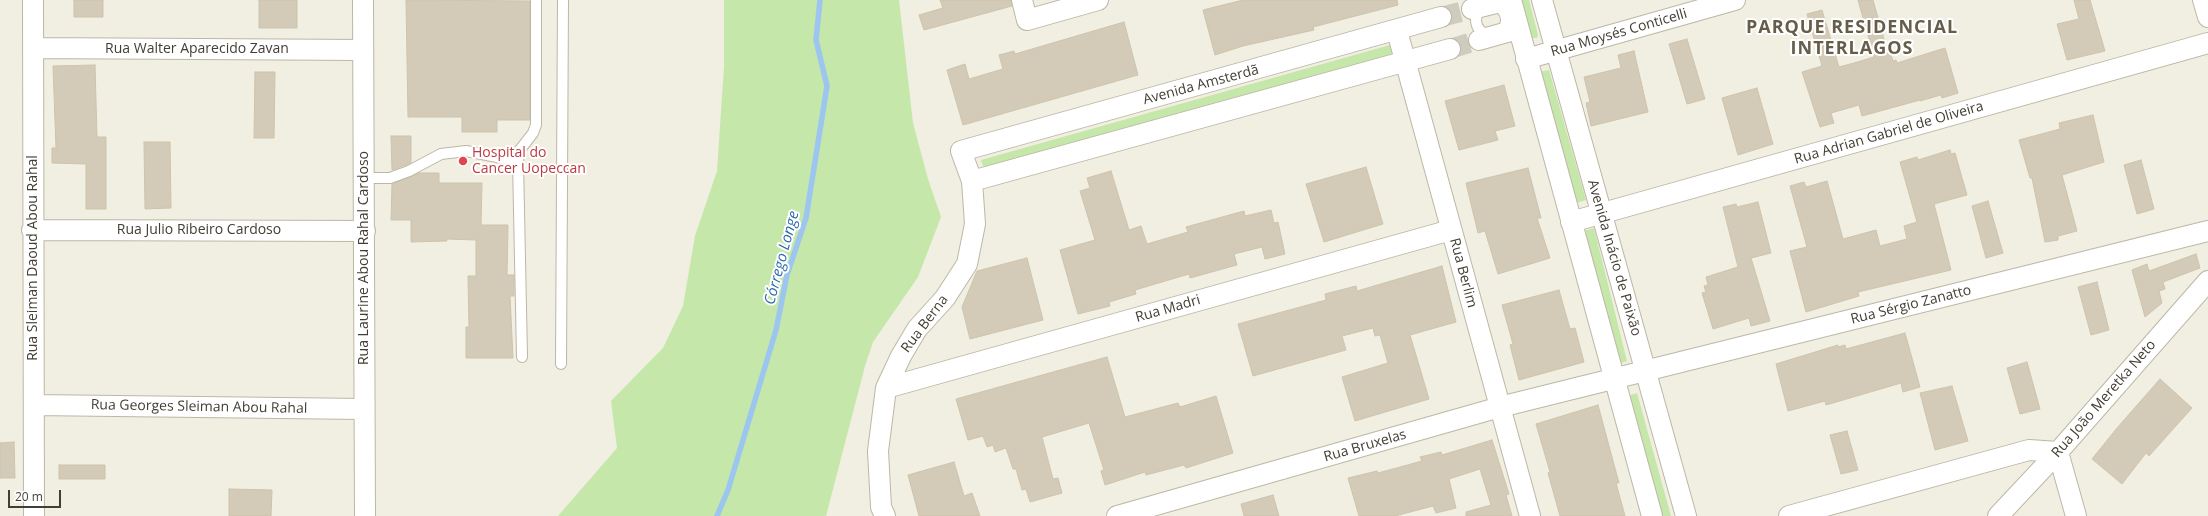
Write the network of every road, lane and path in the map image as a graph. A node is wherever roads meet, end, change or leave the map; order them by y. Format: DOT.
graph roads {
  1 [pos="33,0"];
  2 [pos="363,0"];
  3 [pos="536,0"];
  4 [pos="563,0"];
  5 [pos="1022,0"];
  6 [pos="1098,0"];
  7 [pos="1510,0"];
  8 [pos="1542,0"];
  9 [pos="1735,0"];
  10 [pos="2203,0"];
  11 [pos="1479,8"];
  12 [pos="1441,17"];
  13 [pos="2208,17"];
  14 [pos="1518,29"];
  15 [pos="1397,31"];
  16 [pos="1487,38"];
  17 [pos="2208,43"];
  18 [pos="32,48"];
  19 [pos="1450,48"];
  20 [pos="362,50"];
  21 [pos="1556,50"];
  22 [pos="1526,59"];
  23 [pos="1406,60"];
  24 [pos="961,151"];
  25 [pos="518,161"];
  26 [pos="364,178"];
  27 [pos="972,181"];
  28 [pos="1601,214"];
  29 [pos="1571,222"];
  30 [pos="32,230"];
  31 [pos="1451,230"];
  32 [pos="365,231"];
  33 [pos="2208,231"];
  34 [pos="2208,280"];
  35 [pos="522,357"];
  36 [pos="561,364"];
  37 [pos="1647,371"];
  38 [pos="1613,378"];
  39 [pos="886,388"];
  40 [pos="34,405"];
  41 [pos="1500,408"];
  42 [pos="364,409"];
  43 [pos="2058,452"];
  44 [pos="34,516"];
  45 [pos="364,516"];
  46 [pos="885,516"];
  47 [pos="1117,516"];
  48 [pos="1530,516"];
  49 [pos="1652,516"];
  50 [pos="1686,516"];
  51 [pos="1789,516"];
  52 [pos="1998,516"];
  53 [pos="2076,516"];
  1 -- 18 [label="street, Rua Sleiman Daoud Abou Rahal"];
  2 -- 20 [label="street, Rua Laurine Abou Rahal Cardoso"];
  3 -- 25 [label="lane"];
  4 -- 36 [label="lane"];
  5 -- 6 [label="street"];
  7 -- 11 [label="street"];
  7 -- 14 [label="street"];
  8 -- 21 [label="street, Avenida Inácio de Paixão"];
  9 -- 21 [label="street, Rua Moysés Conticelli"];
  10 -- 13 [label="street"];
  11 -- 16 [label="lane"];
  11 -- 16 [label="lane"];
  12 -- 15 [label="street, Avenida Amsterdã"];
  14 -- 16 [label="street"];
  14 -- 22 [label="street"];
  15 -- 23 [label="street, Rua Berlim"];
  15 -- 24 [label="street, Avenida Amsterdã"];
  17 -- 28 [label="street, Rua Adrian Gabriel de Oliveira"];
  18 -- 20 [label="street, Rua Walter Aparecido Zavan"];
  18 -- 30 [label="street, Rua Sleiman Daoud Abou Rahal"];
  19 -- 23 [label="street"];
  20 -- 26 [label="street, Rua Laurine Abou Rahal Cardoso"];
  21 -- 22 [label="street, Rua Moysés Conticelli"];
  21 -- 28 [label="street, Avenida Inácio de Paixão"];
  22 -- 29 [label="street"];
  23 -- 27 [label="street"];
  23 -- 31 [label="street, Rua Berlim"];
  24 -- 27 [label="street, Rua Berna"];
  25 -- 26 [label="lane"];
  25 -- 35 [label="lane"];
  26 -- 32 [label="street, Rua Laurine Abou Rahal Cardoso"];
  27 -- 39 [label="street, Rua Berna"];
  28 -- 29 [label="street, Rua Adrian Gabriel de Oliveira"];
  28 -- 37 [label="street, Avenida Inácio de Paixão"];
  29 -- 38 [label="street"];
  30 -- 32 [label="street, Rua Julio Ribeiro Cardoso"];
  30 -- 40 [label="street, Rua Sleiman Daoud Abou Rahal"];
  31 -- 39 [label="street, Rua Madri"];
  31 -- 41 [label="street, Rua Berlim"];
  32 -- 42 [label="street, Rua Laurine Abou Rahal Cardoso"];
  33 -- 37 [label="street, Rua Sérgio Zanatto"];
  34 -- 43 [label="street, Rua João Meretka Neto"];
  37 -- 38 [label="street, Rua Sérgio Zanatto"];
  37 -- 50 [label="street, Avenida Inácio de Paixão"];
  38 -- 41 [label="street, Rua Bruxelas"];
  38 -- 49 [label="street"];
  39 -- 46 [label="street, Rua Berna"];
  40 -- 42 [label="street, Rua Georges Sleiman Abou Rahal"];
  40 -- 44 [label="street, Rua Sleiman Daoud Abou Rahal"];
  41 -- 47 [label="street, Rua Bruxelas"];
  41 -- 48 [label="street, Rua Berlim"];
  42 -- 45 [label="street, Rua Laurine Abou Rahal Cardoso"];
  43 -- 51 [label="street"];
  43 -- 52 [label="street, Rua João Meretka Neto"];
  43 -- 53 [label="street"];
}
